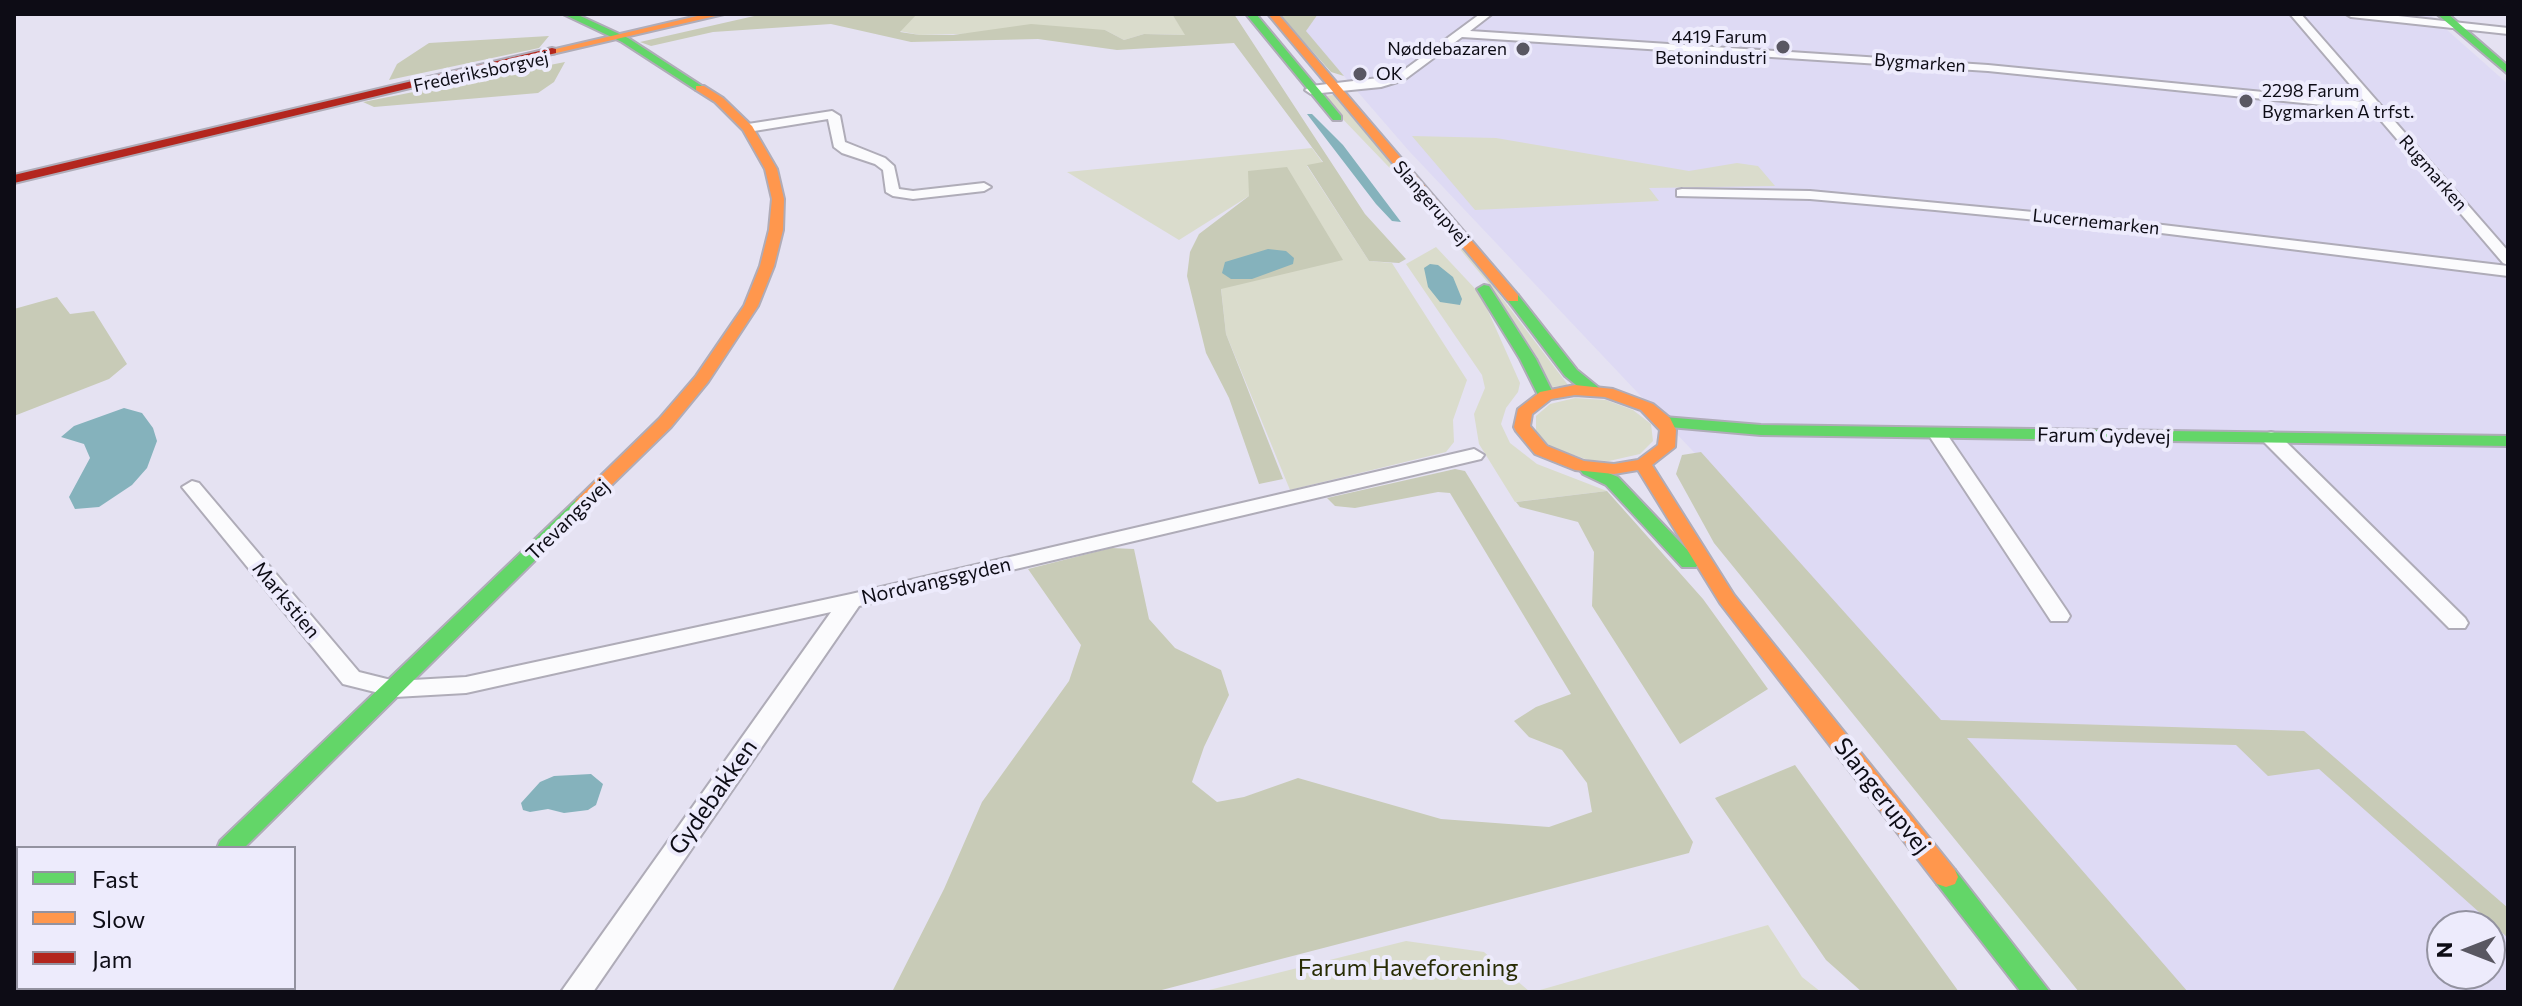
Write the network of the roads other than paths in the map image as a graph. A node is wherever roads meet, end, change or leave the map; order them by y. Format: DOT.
graph roads {
  1 [pos="719,14"];
  2 [pos="743,14"];
  3 [pos="1251,14"];
  4 [pos="1273,14"];
  5 [pos="1487,14"];
  6 [pos="2295,14"];
  7 [pos="2351,14"];
  8 [pos="575,18"];
  9 [pos="2449,20"];
  10 [pos="2508,31"];
  11 [pos="1462,34"];
  12 [pos="615,40"];
  13 [pos="2508,71"];
  14 [pos="1335,88"];
  15 [pos="1311,90"];
  16 [pos="2377,107"];
  17 [pos="748,128"];
  18 [pos="14,179"];
  19 [pos="984,187"];
  20 [pos="1682,193"];
  21 [pos="2508,260"];
  22 [pos="2508,271"];
  23 [pos="1592,390"];
  24 [pos="1546,395"];
  25 [pos="1664,422"];
  26 [pos="1761,430"];
  27 [pos="1937,434"];
  28 [pos="2271,438"];
  29 [pos="2508,441"];
  30 [pos="1666,447"];
  31 [pos="1474,455"];
  32 [pos="1643,464"];
  33 [pos="1581,466"];
  34 [pos="192,487"];
  35 [pos="1727,599"];
  36 [pos="851,601"];
  37 [pos="2059,616"];
  38 [pos="2457,623"];
  39 [pos="395,689"];
  40 [pos="231,846"];
  41 [pos="576,992"];
  42 [pos="2037,992"];
  1 -- 12 [label="street, Frederiksborgvej"];
  2 -- 12 [label="street, Frederiksborgvej"];
  3 -- 15 [label="street, Slangerupvej"];
  4 -- 14 [label="street, Slangerupvej"];
  5 -- 11 [label="street"];
  6 -- 16 [label="street, Rugmarken"];
  7 -- 9 [label="street"];
  8 -- 12 [label="street, Trevangsvej"];
  9 -- 10 [label="street"];
  9 -- 13 [label="street"];
  11 -- 14 [label="street"];
  11 -- 16 [label="street, Bygmarken"];
  12 -- 17 [label="street, Trevangsvej"];
  12 -- 18 [label="street, Frederiksborgvej"];
  14 -- 15 [label="street"];
  14 -- 23 [label="street, Slangerupvej"];
  15 -- 24 [label="street, Slangerupvej"];
  16 -- 21 [label="street, Rugmarken"];
  17 -- 19 [label="street"];
  17 -- 39 [label="street, Trevangsvej"];
  20 -- 22 [label="street, Lucernemarken"];
  23 -- 24 [label="street"];
  23 -- 25 [label="street"];
  24 -- 33 [label="street"];
  25 -- 26 [label="street, Farum Gydevej"];
  25 -- 30 [label="street"];
  26 -- 27 [label="street, Farum Gydevej"];
  26 -- 30 [label="street, Farum Gydevej"];
  27 -- 28 [label="street, Farum Gydevej"];
  27 -- 37 [label="street"];
  28 -- 29 [label="street, Farum Gydevej"];
  28 -- 38 [label="street"];
  30 -- 32 [label="street"];
  31 -- 36 [label="street, Nordvangsgyden"];
  32 -- 33 [label="street"];
  32 -- 35 [label="street, Slangerupvej"];
  33 -- 35 [label="street, Slangerupvej"];
  34 -- 39 [label="street, Markstien"];
  35 -- 42 [label="street, Slangerupvej"];
  36 -- 39 [label="street, Nordvangsgyden"];
  36 -- 41 [label="street, Gydebakken"];
  39 -- 40 [label="street, Trevangsvej"];
}
